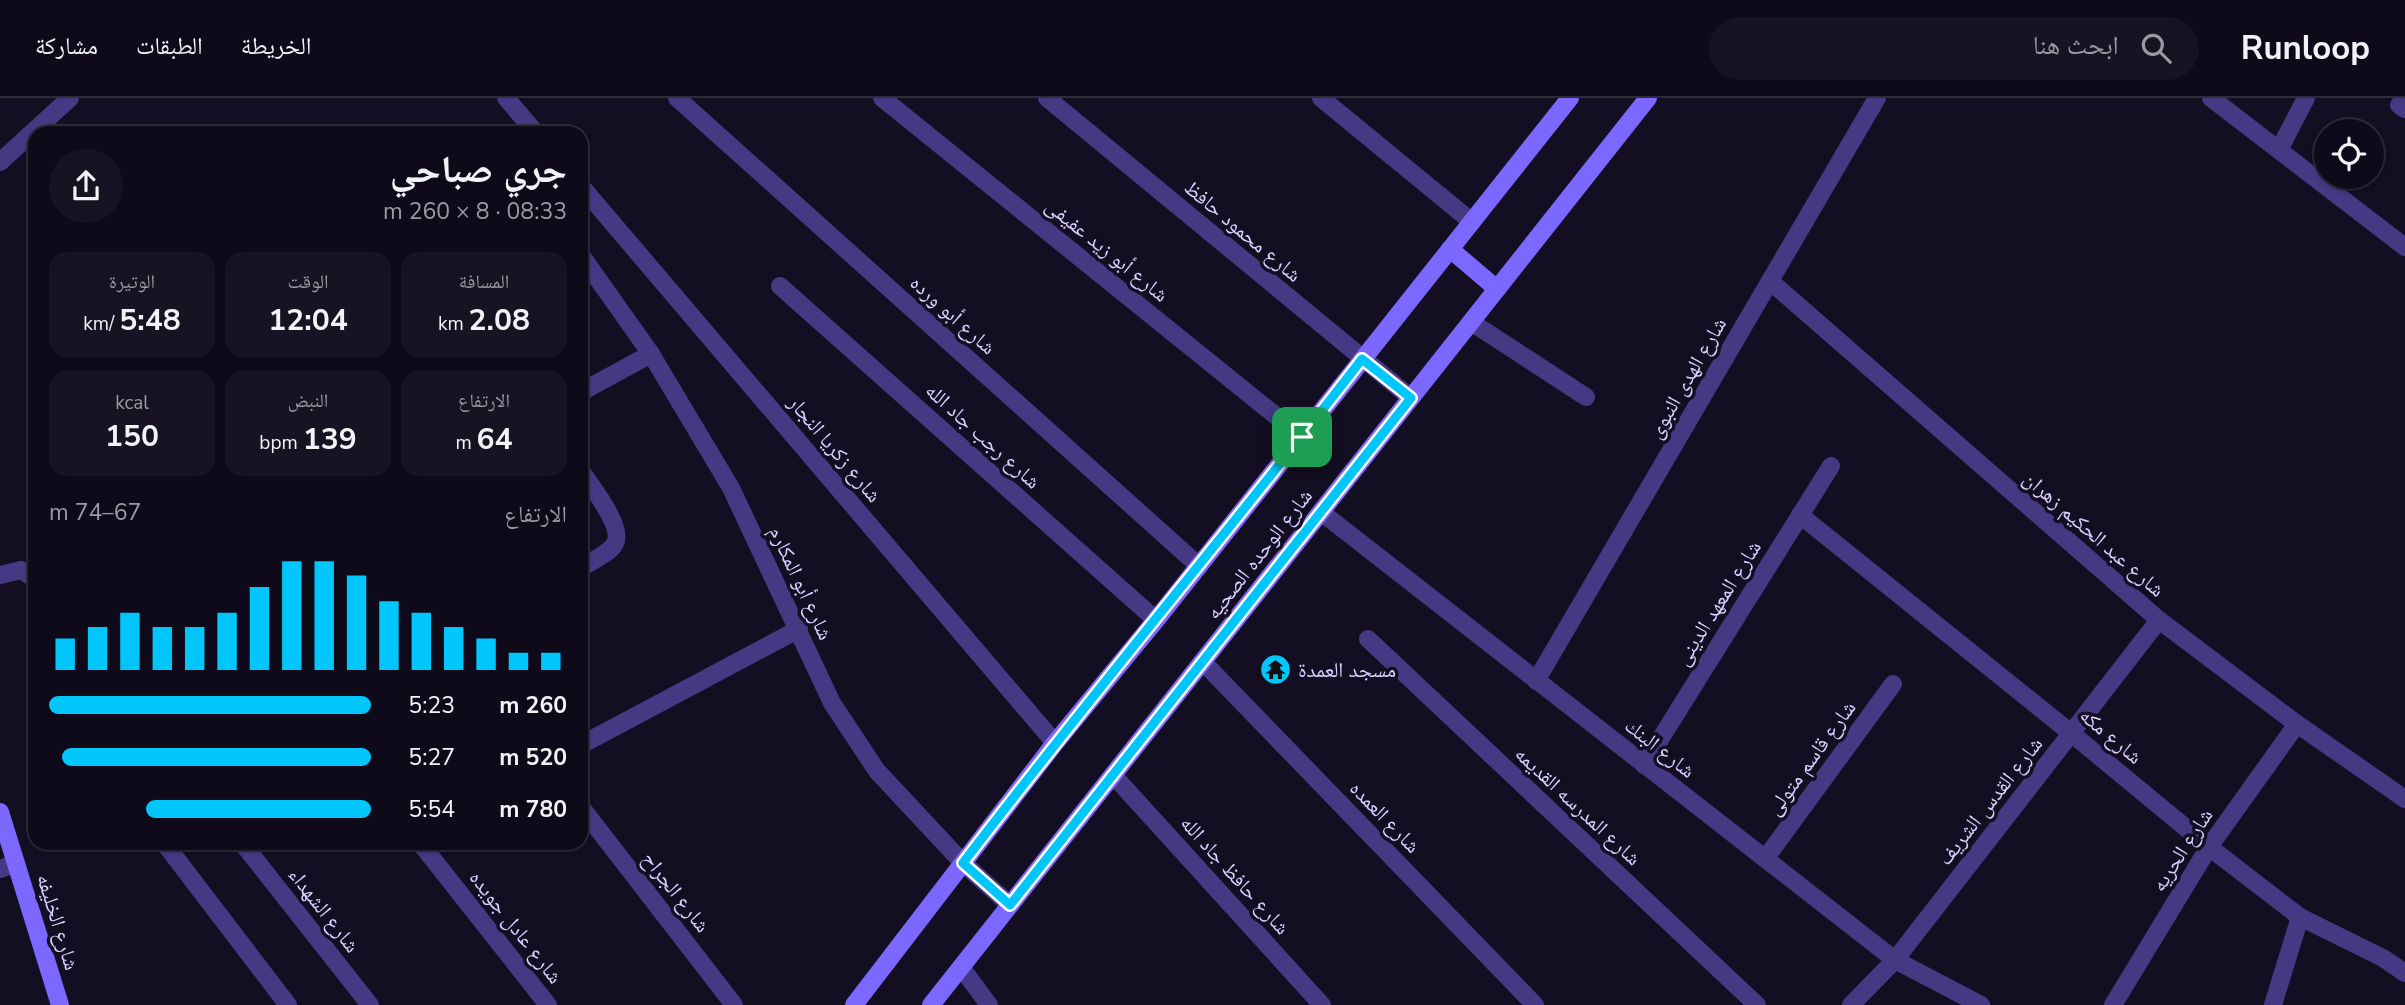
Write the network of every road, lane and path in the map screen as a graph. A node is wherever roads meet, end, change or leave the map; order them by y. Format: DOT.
graph roads {
  1 [pos="70,98"];
  2 [pos="506,98"];
  3 [pos="677,98"];
  4 [pos="882,98"];
  5 [pos="1047,98"];
  6 [pos="1321,98"];
  7 [pos="1570,98"];
  8 [pos="1648,98"];
  9 [pos="1877,98"];
  10 [pos="2211,98"];
  11 [pos="2306,98"];
  12 [pos="39,126"];
  13 [pos="530,126"];
  14 [pos="28,136"];
  15 [pos="2279,150"];
  16 [pos="0,162"];
  17 [pos="588,194"];
  18 [pos="1472,222"];
  19 [pos="2405,247"];
  20 [pos="1450,249"];
  21 [pos="588,265"];
  22 [pos="1770,281"];
  23 [pos="780,286"];
  24 [pos="1497,289"];
  25 [pos="1471,322"];
  26 [pos="651,354"];
  27 [pos="1362,359"];
  28 [pos="588,388"];
  29 [pos="1586,397"];
  30 [pos="1411,398"];
  31 [pos="1302,437"];
  32 [pos="1831,466"];
  33 [pos="588,482"];
  34 [pos="1321,512"];
  35 [pos="1800,515"];
  36 [pos="588,564"];
  37 [pos="1199,566"];
  38 [pos="28,574"];
  39 [pos="0,575"];
  40 [pos="1156,620"];
  41 [pos="2159,620"];
  42 [pos="799,629"];
  43 [pos="1368,639"];
  44 [pos="1203,662"];
  45 [pos="1536,681"];
  46 [pos="1893,684"];
  47 [pos="2297,724"];
  48 [pos="2071,733"];
  49 [pos="588,741"];
  50 [pos="1055,743"];
  51 [pos="1644,765"];
  52 [pos="1113,775"];
  53 [pos="2405,800"];
  54 [pos="0,812"];
  55 [pos="588,816"];
  56 [pos="2209,847"];
  57 [pos="170,850"];
  58 [pos="248,850"];
  59 [pos="426,850"];
  60 [pos="1765,859"];
  61 [pos="963,863"];
  62 [pos="8,866"];
  63 [pos="1010,905"];
  64 [pos="2300,917"];
  65 [pos="1895,960"];
  66 [pos="961,967"];
  67 [pos="2405,973"];
  68 [pos="60,1005"];
  69 [pos="289,1005"];
  70 [pos="370,1005"];
  71 [pos="548,1005"];
  72 [pos="734,1005"];
  73 [pos="854,1005"];
  74 [pos="931,1005"];
  75 [pos="989,1005"];
  76 [pos="1322,1005"];
  77 [pos="1535,1005"];
  78 [pos="1757,1005"];
  79 [pos="1851,1005"];
  80 [pos="1981,1005"];
  81 [pos="2113,1005"];
  82 [pos="2273,1005"];
  1 -- 12 [label="street"];
  2 -- 13 [label="street"];
  3 -- 37 [label="street, شارع أبو ورده"];
  4 -- 31 [label="street, شارع أبو زيد عفيفى"];
  5 -- 27 [label="street, شارع محمود حافظ"];
  6 -- 18 [label="street"];
  7 -- 18 [label="main road, شارع الوحده الصحيه"];
  8 -- 24 [label="main road, شارع الوحده الصحيه"];
  9 -- 22 [label="street, شارع الهدى النبوى"];
  10 -- 15 [label="street"];
  11 -- 15 [label="street"];
  14 -- 16 [label="street"];
  15 -- 19 [label="street"];
  17 -- 50 [label="street, شارع زكريا النجار"];
  18 -- 20 [label="main road, شارع الوحده الصحيه"];
  20 -- 24 [label="main road"];
  20 -- 27 [label="main road, شارع الوحده الصحيه"];
  21 -- 26 [label="street, شارع أبو المكارم"];
  22 -- 41 [label="street, شارع عبد الحكيم زهران"];
  22 -- 45 [label="street, شارع الهدى النبوى"];
  23 -- 40 [label="street, شارع رجب جاد الله"];
  24 -- 25 [label="main road, شارع الوحده الصحيه"];
  25 -- 29 [label="street"];
  25 -- 30 [label="main road, شارع الوحده الصحيه"];
  26 -- 28 [label="street"];
  26 -- 42 [label="street, شارع أبو المكارم"];
  27 -- 30 [label="street, شارع محمود حافظ"];
  27 -- 31 [label="main road, شارع الوحده الصحيه"];
  30 -- 34 [label="main road, شارع الوحده الصحيه"];
  31 -- 37 [label="main road, شارع الوحده الصحيه"];
  32 -- 35 [label="street, شارع المعهد الدينى"];
  33 -- 36 [label="street"];
  34 -- 44 [label="main road, شارع الوحده الصحيه"];
  34 -- 45 [label="street, شارع البنك"];
  35 -- 48 [label="street, شارع مكه"];
  35 -- 51 [label="street, شارع المعهد الدينى"];
  37 -- 40 [label="main road, شارع الوحده الصحيه"];
  38 -- 39 [label="street"];
  40 -- 50 [label="main road, شارع الوحده الصحيه"];
  41 -- 47 [label="street, شارع عبد الحكيم زهران"];
  41 -- 48 [label="street, شارع القدس الشريف"];
  42 -- 49 [label="street"];
  42 -- 61 [label="street, شارع أبو المكارم"];
  43 -- 78 [label="street, شارع المدرسه القديمه"];
  44 -- 52 [label="main road, شارع الوحده الصحيه"];
  44 -- 77 [label="street, شارع العمده"];
  45 -- 51 [label="street, شارع البنك"];
  46 -- 60 [label="street, شارع قاسم متولى"];
  47 -- 53 [label="street, شارع عبد الحكيم زهران"];
  47 -- 56 [label="street, شارع الحريه"];
  48 -- 56 [label="street, شارع مكه"];
  48 -- 65 [label="street, شارع القدس الشريف"];
  50 -- 61 [label="main road, شارع الوحده الصحيه"];
  51 -- 60 [label="street, شارع البنك"];
  52 -- 63 [label="main road, شارع الوحده الصحيه"];
  52 -- 76 [label="street, شارع حافظ جاد الله"];
  54 -- 62 [label="main road, شارع الخليفه"];
  55 -- 72 [label="street, شارع الجراح"];
  56 -- 64 [label="street, شارع مكه"];
  56 -- 81 [label="street, شارع الحريه"];
  57 -- 69 [label="street"];
  58 -- 70 [label="street, شارع الشهداء"];
  59 -- 71 [label="street, شارع عادل جويده"];
  60 -- 65 [label="street, شارع البنك"];
  61 -- 63 [label="street, شارع أبو المكارم"];
  61 -- 73 [label="main road, شارع الوحده الصحيه"];
  62 -- 68 [label="main road, شارع الخليفه"];
  63 -- 66 [label="main road, شارع الوحده الصحيه"];
  64 -- 67 [label="street, شارع مكه"];
  64 -- 82 [label="street"];
  65 -- 79 [label="street, شارع القدس الشريف"];
  65 -- 80 [label="street, شارع البنك"];
  66 -- 74 [label="main road, شارع الوحده الصحيه"];
  66 -- 75 [label="street"];
}
